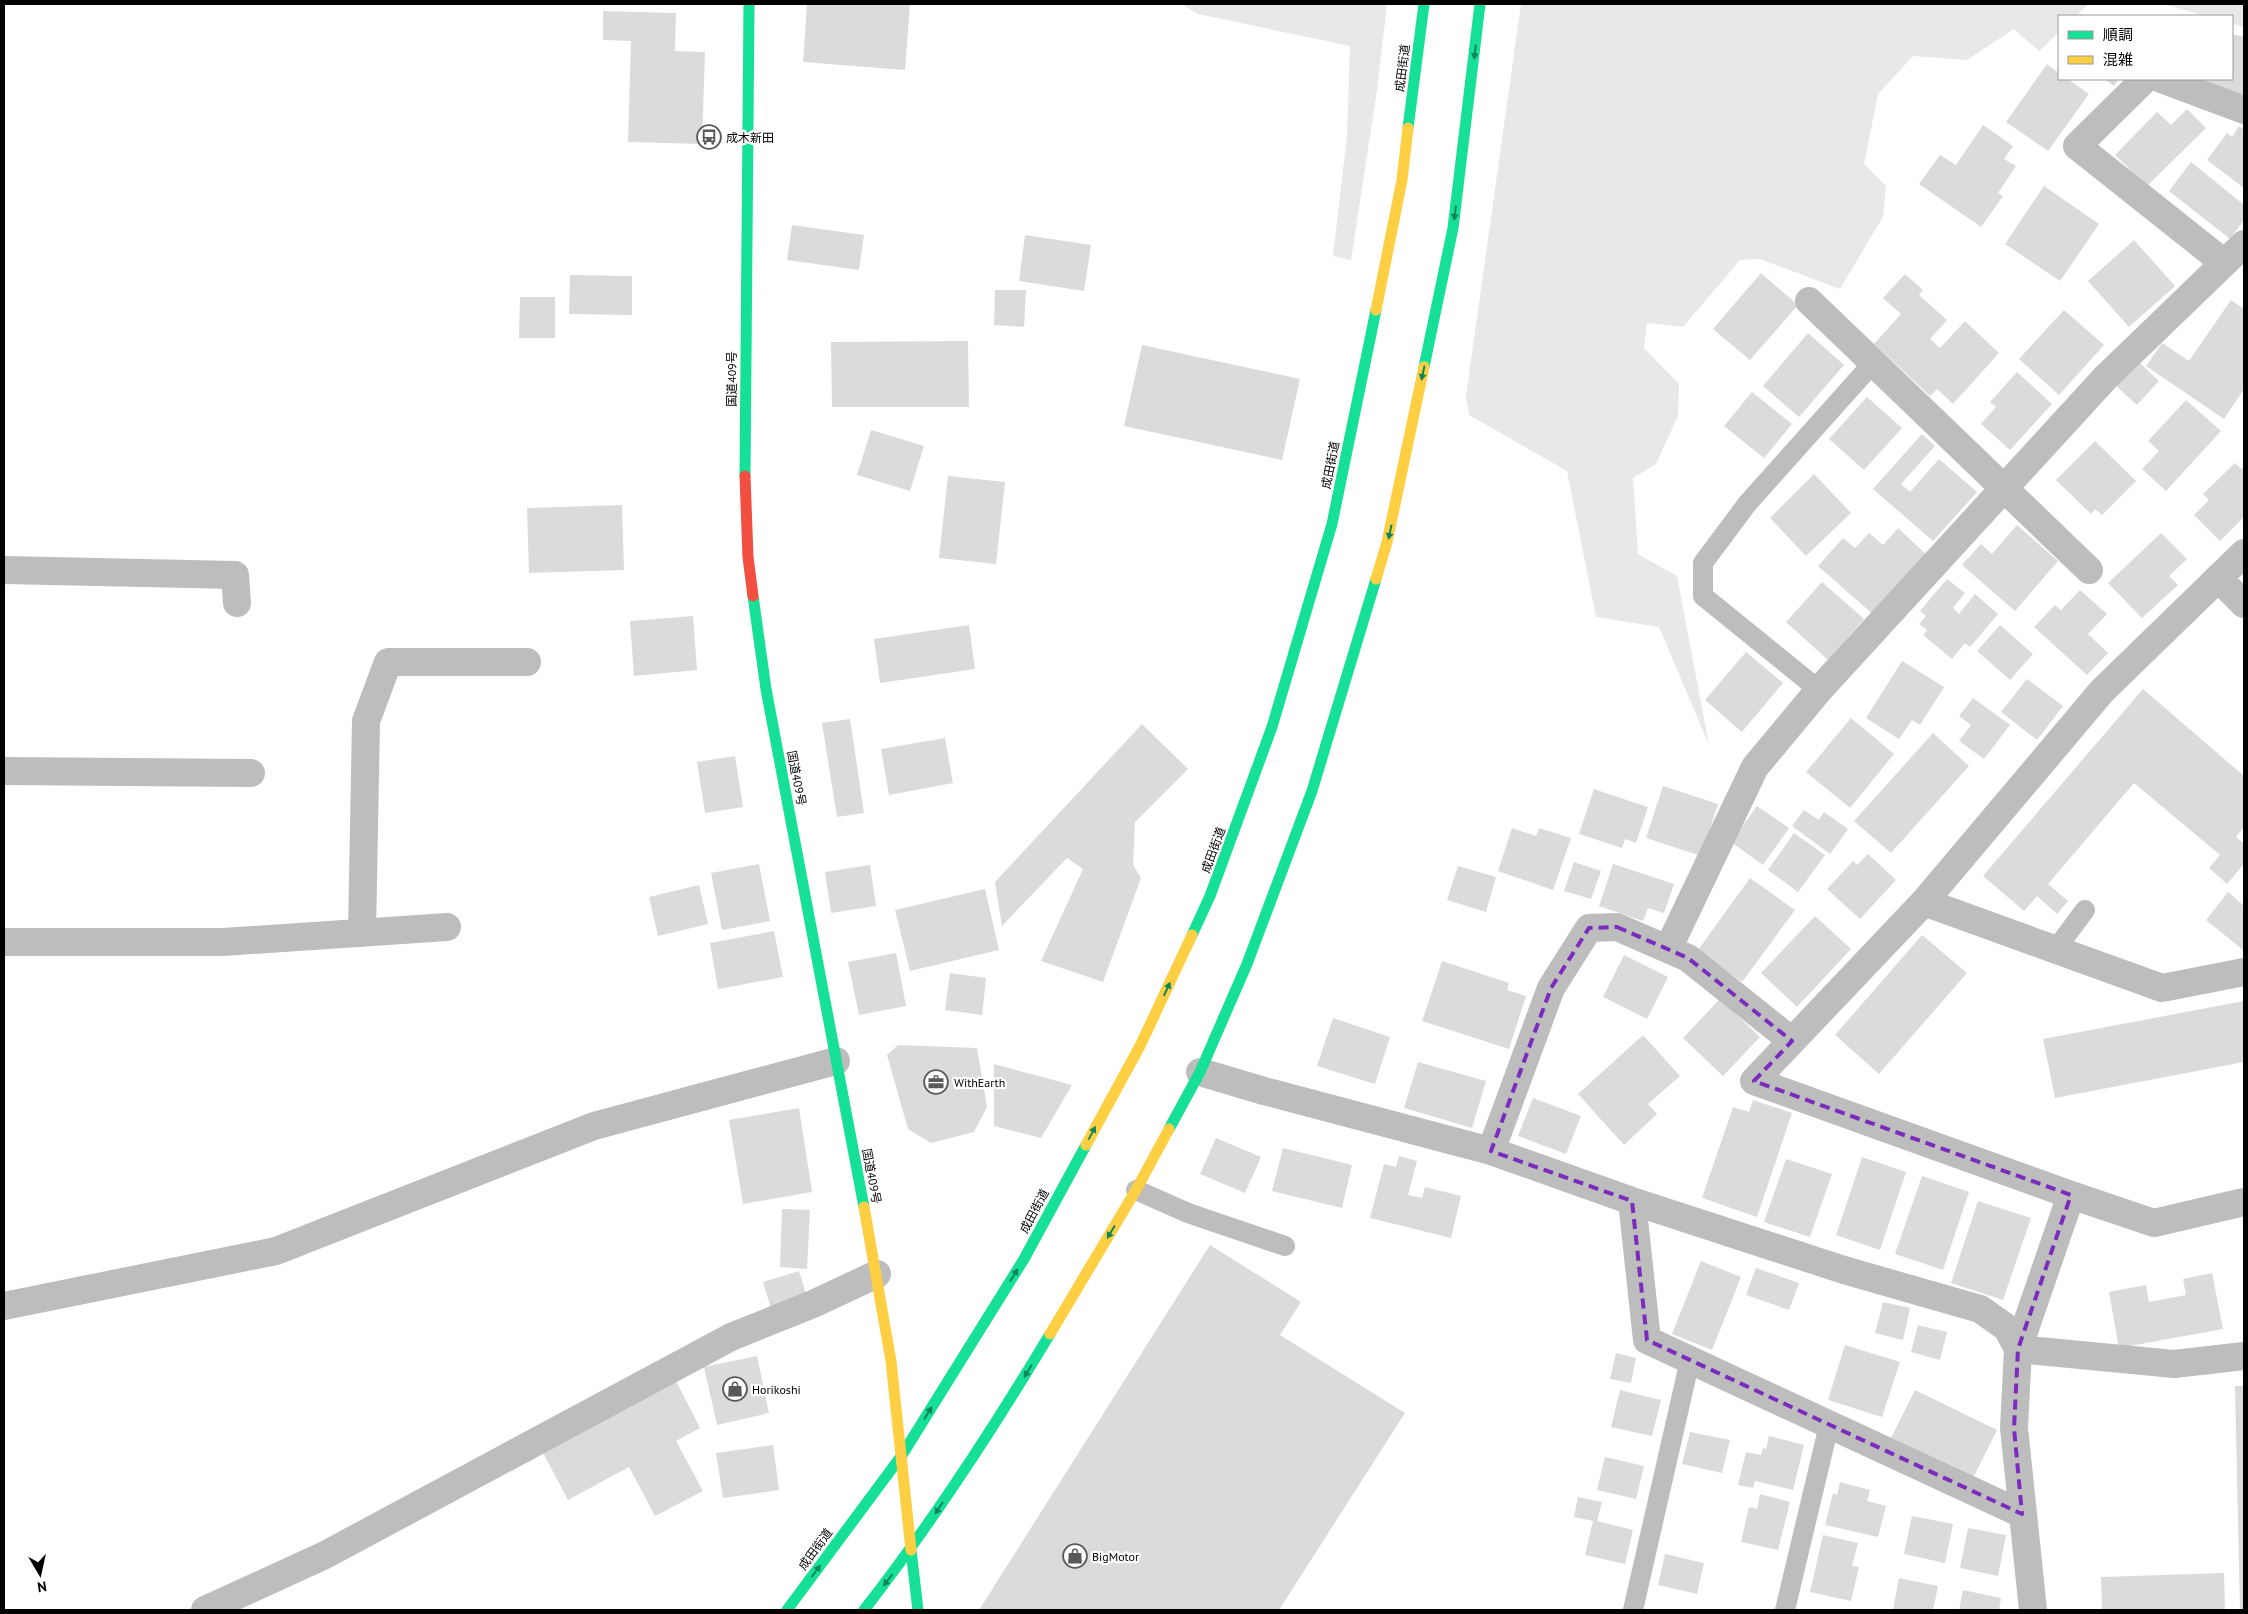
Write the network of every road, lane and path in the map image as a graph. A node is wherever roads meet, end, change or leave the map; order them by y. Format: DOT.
graph roads {
  1 [pos="749,4"];
  2 [pos="1424,4"];
  3 [pos="1480,4"];
  4 [pos="2144,80"];
  5 [pos="2164,80"];
  6 [pos="2244,110"];
  7 [pos="2244,244"];
  8 [pos="2223,262"];
  9 [pos="1809,301"];
  10 [pos="1873,363"];
  11 [pos="2006,488"];
  12 [pos="2244,553"];
  13 [pos="4,570"];
  14 [pos="2089,570"];
  15 [pos="2218,578"];
  16 [pos="237,603"];
  17 [pos="2244,604"];
  18 [pos="527,662"];
  19 [pos="1818,690"];
  20 [pos="4,771"];
  21 [pos="251,774"];
  22 [pos="1924,902"];
  23 [pos="2086,910"];
  24 [pos="447,927"];
  25 [pos="362,933"];
  26 [pos="4,942"];
  27 [pos="1668,949"];
  28 [pos="2056,949"];
  29 [pos="2244,972"];
  30 [pos="1792,1042"];
  31 [pos="836,1061"];
  32 [pos="1200,1072"];
  33 [pos="1492,1151"];
  34 [pos="1136,1190"];
  35 [pos="2071,1196"];
  36 [pos="1632,1202"];
  37 [pos="2244,1202"];
  38 [pos="1285,1246"];
  39 [pos="877,1274"];
  40 [pos="4,1306"];
  41 [pos="2018,1349"];
  42 [pos="2244,1356"];
  43 [pos="1690,1360"];
  44 [pos="1829,1425"];
  45 [pos="902,1455"];
  46 [pos="2022,1514"];
  47 [pos="911,1550"];
  48 [pos="205,1610"];
  49 [pos="787,1610"];
  50 [pos="864,1610"];
  51 [pos="918,1610"];
  52 [pos="1633,1610"];
  53 [pos="1784,1610"];
  54 [pos="2033,1610"];
  1 -- 31 [label="main road, 国道409号"];
  45 -- 2 [label="main road, 成田街道, one-way"];
  3 -- 32 [label="main road, one-way"];
  4 -- 8 [label="street"];
  5 -- 6 [label="street"];
  7 -- 8 [label="street"];
  8 -- 11 [label="street"];
  9 -- 10 [label="street"];
  10 -- 11 [label="street"];
  10 -- 19 [label="lane"];
  11 -- 14 [label="street"];
  11 -- 19 [label="street"];
  12 -- 15 [label="street"];
  13 -- 16 [label="street"];
  15 -- 17 [label="street"];
  15 -- 22 [label="street"];
  18 -- 25 [label="street"];
  19 -- 27 [label="street"];
  20 -- 21 [label="street"];
  22 -- 28 [label="street"];
  22 -- 30 [label="street"];
  23 -- 28 [label="lane"];
  24 -- 25 [label="street"];
  25 -- 26 [label="street"];
  27 -- 30 [label="street"];
  27 -- 33 [label="street"];
  28 -- 29 [label="street"];
  30 -- 35 [label="street"];
  31 -- 39 [label="main road, 国道409号"];
  31 -- 40 [label="street"];
  32 -- 33 [label="street"];
  32 -- 34 [label="main road"];
  33 -- 36 [label="street"];
  34 -- 38 [label="lane"];
  34 -- 47 [label="main road, one-way"];
  35 -- 37 [label="street"];
  35 -- 41 [label="street"];
  36 -- 41 [label="street"];
  36 -- 43 [label="street"];
  39 -- 45 [label="main road, 国道409号"];
  39 -- 48 [label="street"];
  41 -- 42 [label="street"];
  41 -- 46 [label="street"];
  43 -- 44 [label="street"];
  43 -- 52 [label="lane"];
  44 -- 46 [label="street"];
  44 -- 53 [label="lane"];
  45 -- 47 [label="main road, 国道409号"];
  49 -- 45 [label="main road, 成田街道, one-way"];
  46 -- 54 [label="street"];
  47 -- 50 [label="main road, one-way"];
  47 -- 51 [label="main road, 国道409号"];
}
